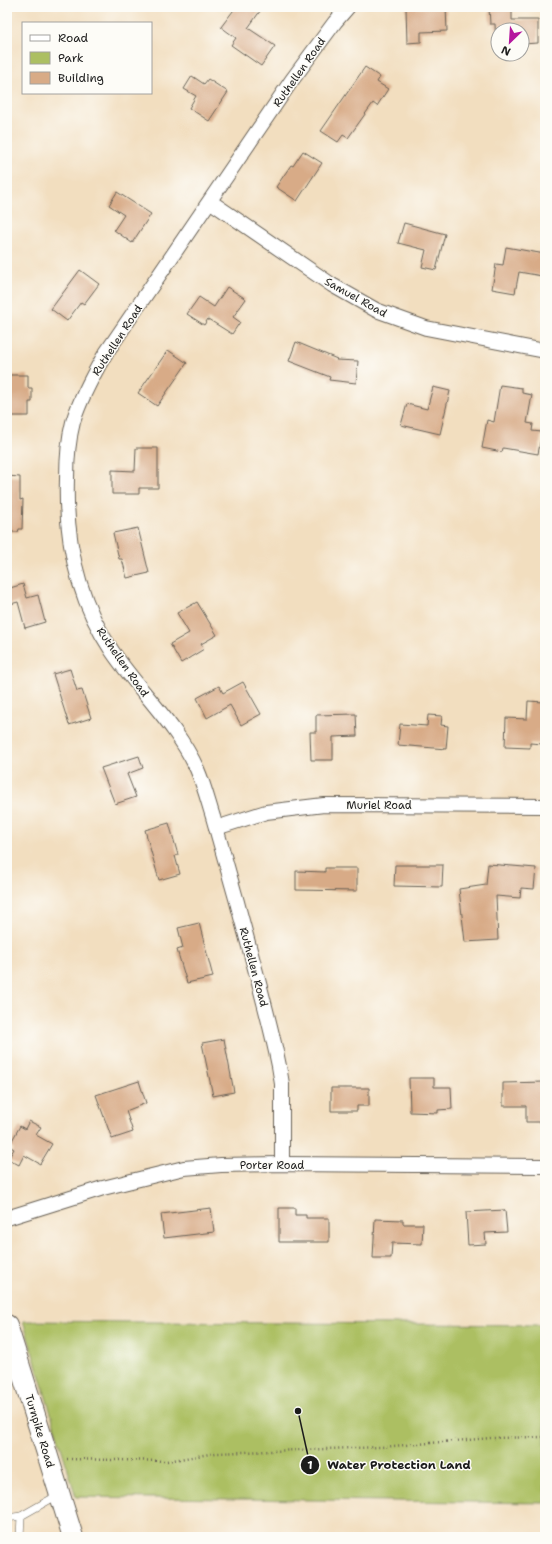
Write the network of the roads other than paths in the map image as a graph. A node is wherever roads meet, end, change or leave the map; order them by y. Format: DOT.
graph roads {
  1 [pos="348,7"];
  2 [pos="211,202"];
  3 [pos="545,351"];
  4 [pos="545,806"];
  5 [pos="216,828"];
  6 [pos="282,1164"];
  7 [pos="545,1166"];
  8 [pos="7,1218"];
  9 [pos="7,1325"];
  10 [pos="60,1494"];
  11 [pos="21,1516"];
  12 [pos="7,1518"];
  13 [pos="20,1537"];
  14 [pos="73,1537"];
  1 -- 2 [label="street, Ruthellen Road"];
  2 -- 3 [label="street, Samuel Road"];
  2 -- 5 [label="street, Ruthellen Road"];
  4 -- 5 [label="street, Muriel Road"];
  5 -- 6 [label="street, Ruthellen Road"];
  6 -- 7 [label="street, Porter Road"];
  6 -- 8 [label="street, Porter Road"];
  9 -- 10 [label="main road, Turnpike Road"];
  10 -- 11 [label="lane"];
  10 -- 14 [label="main road, Turnpike Road"];
  11 -- 12 [label="lane"];
  11 -- 13 [label="lane"];
}
